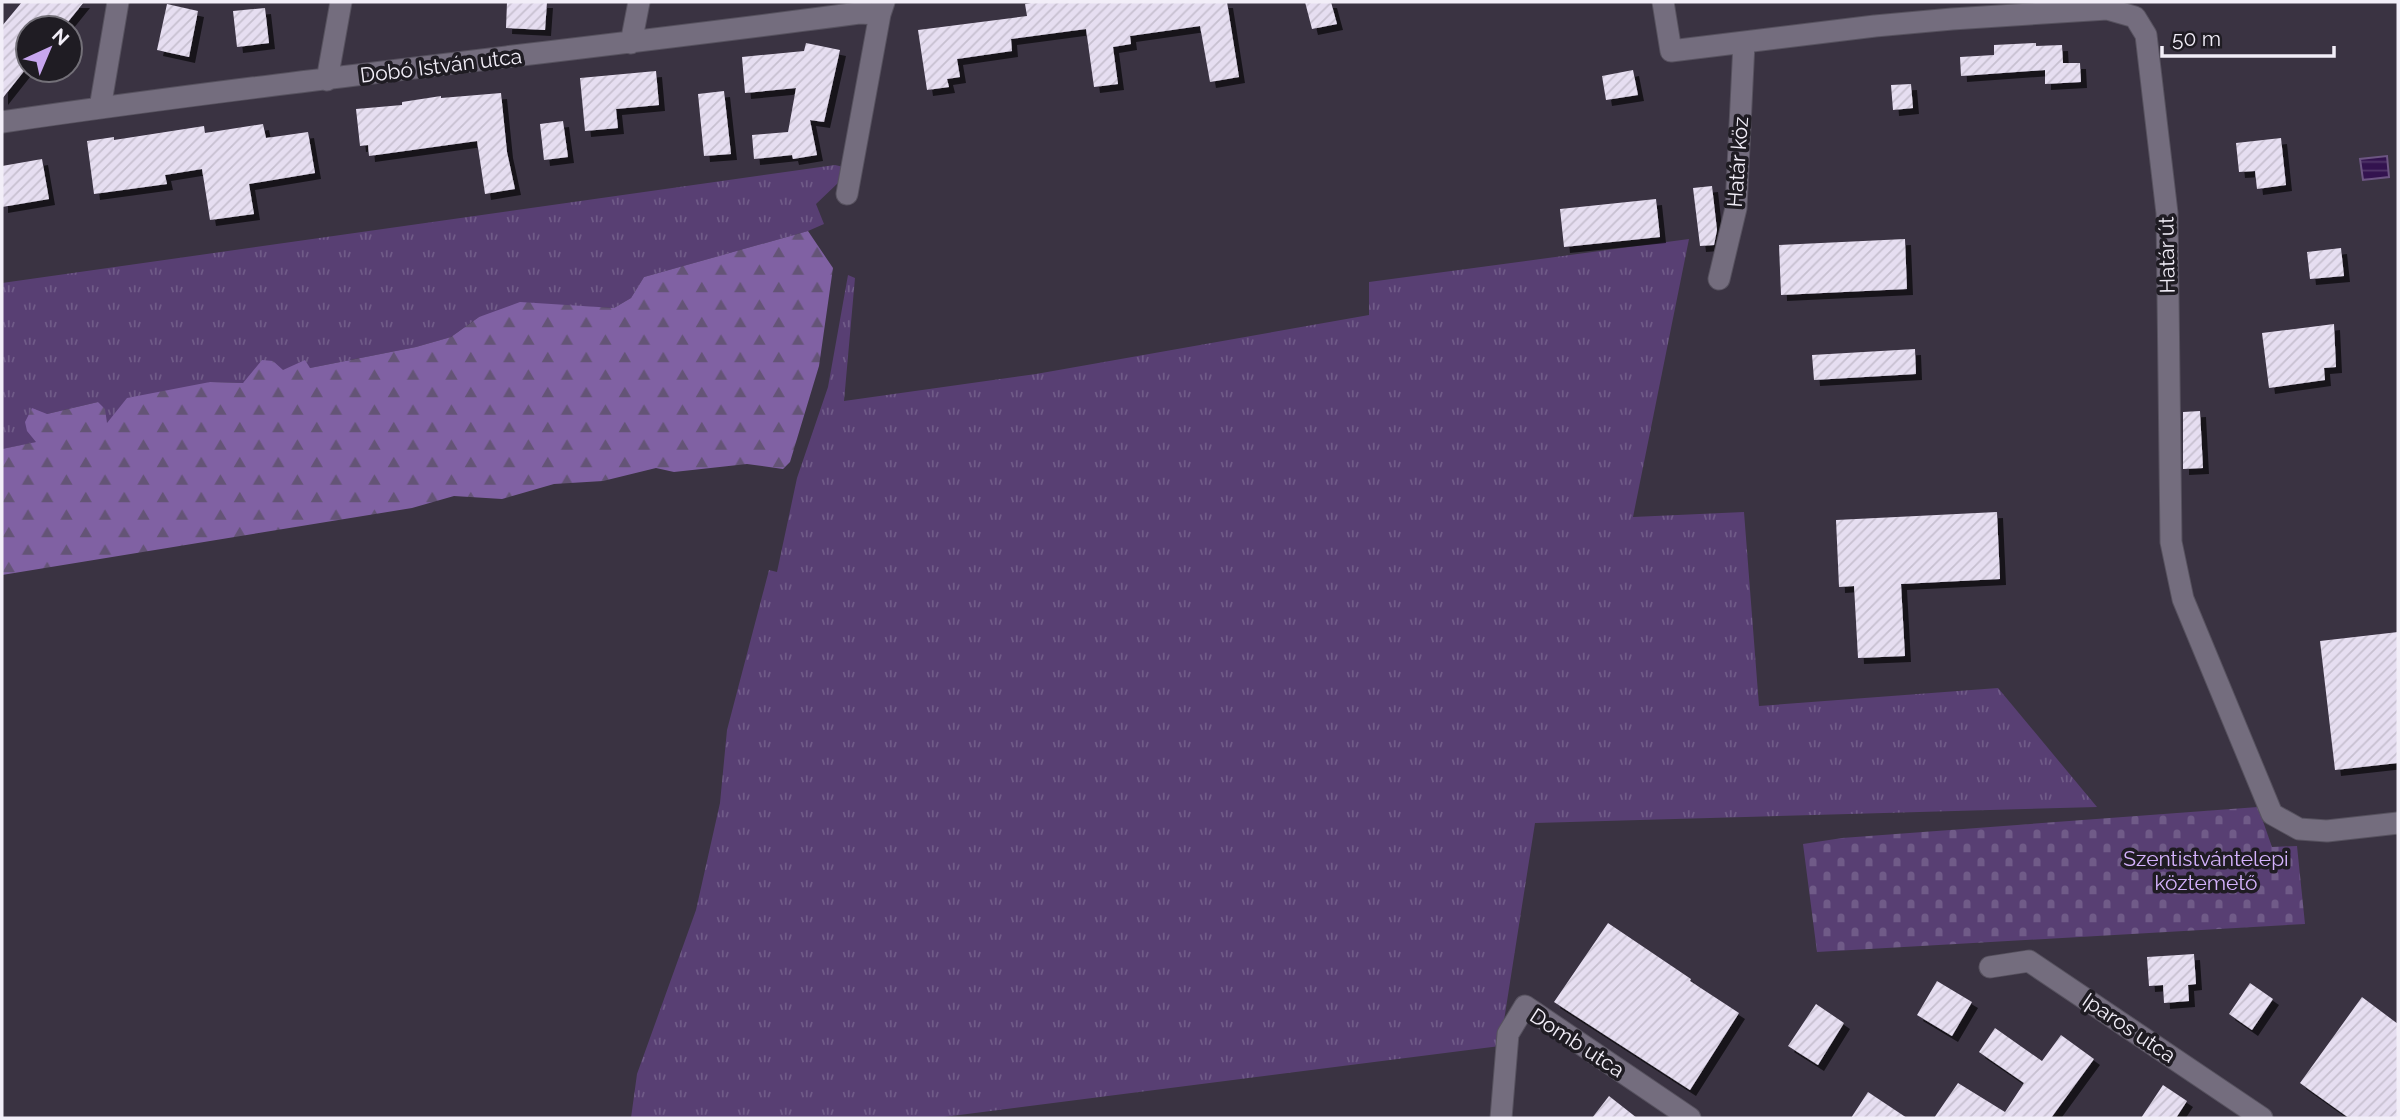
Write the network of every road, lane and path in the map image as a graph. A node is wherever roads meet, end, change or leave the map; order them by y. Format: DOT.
graph roads {
  1 [pos="118,2"];
  2 [pos="341,2"];
  3 [pos="639,2"];
  4 [pos="1663,2"];
  5 [pos="882,8"];
  6 [pos="631,43"];
  7 [pos="1744,43"];
  8 [pos="327,80"];
  9 [pos="100,108"];
  10 [pos="2,122"];
  11 [pos="847,194"];
  12 [pos="1718,279"];
  13 [pos="2398,824"];
  14 [pos="1990,967"];
  15 [pos="1678,1115"];
  16 [pos="1501,1118"];
  17 [pos="2262,1118"];
  1 -- 9 [label="street"];
  2 -- 8 [label="street"];
  3 -- 6 [label="street"];
  4 -- 7 [label="street, Határ út"];
  5 -- 6 [label="street, Dobó István utca"];
  5 -- 11 [label="street"];
  6 -- 8 [label="street, Dobó István utca"];
  7 -- 12 [label="street, Határ köz"];
  7 -- 13 [label="street, Határ út"];
  8 -- 9 [label="street, Dobó István utca"];
  9 -- 10 [label="street, Dobó István utca"];
  14 -- 17 [label="street, Iparos utca"];
  15 -- 16 [label="street, Domb utca"];
}
